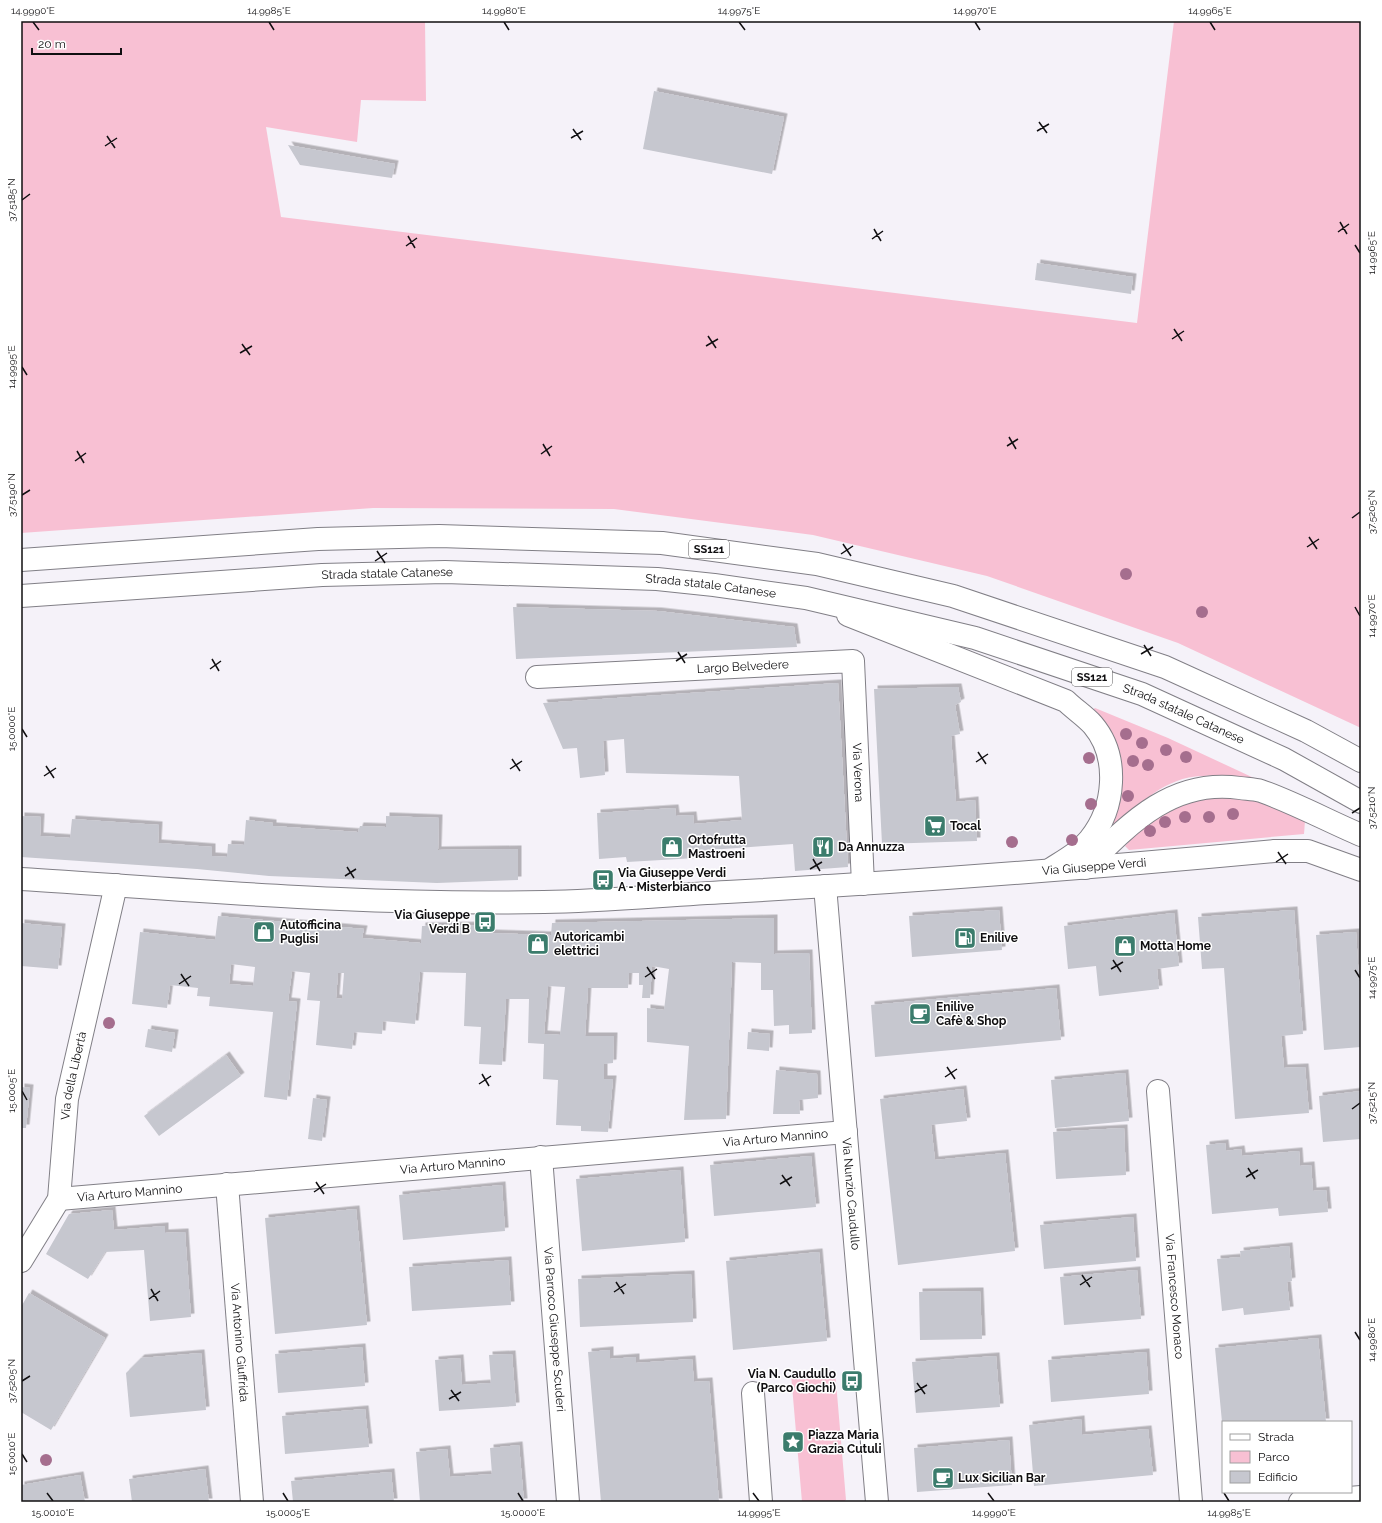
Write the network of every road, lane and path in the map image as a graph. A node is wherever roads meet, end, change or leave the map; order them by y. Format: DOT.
graph roads {
  1 [pos="21,560"];
  2 [pos="21,596"];
  3 [pos="806,598"];
  4 [pos="853,661"];
  5 [pos="537,677"];
  6 [pos="1361,761"];
  7 [pos="1361,802"];
  8 [pos="1361,836"];
  9 [pos="1090,840"];
  10 [pos="1085,868"];
  11 [pos="1361,870"];
  12 [pos="1047,872"];
  13 [pos="21,879"];
  14 [pos="863,884"];
  15 [pos="116,885"];
  16 [pos="825,886"];
  17 [pos="1158,1090"];
  18 [pos="846,1132"];
  19 [pos="541,1157"];
  20 [pos="227,1184"];
  21 [pos="59,1198"];
  22 [pos="21,1260"];
  23 [pos="753,1393"];
  24 [pos="1361,1497"];
  25 [pos="252,1502"];
  26 [pos="568,1502"];
  27 [pos="762,1502"];
  28 [pos="877,1502"];
  29 [pos="1191,1502"];
  30 [pos="1300,1502"];
  1 -- 6 [label="main road, SS121"];
  2 -- 3 [label="main road, Strada statale Catanese / SS121"];
  3 -- 7 [label="main road, Strada statale Catanese / SS121"];
  3 -- 9 [label="main road"];
  4 -- 5 [label="main road, Largo Belvedere"];
  4 -- 14 [label="main road, Via Verona"];
  8 -- 10 [label="main road"];
  9 -- 10 [label="main road"];
  9 -- 12 [label="main road"];
  10 -- 11 [label="main road, Via Giuseppe Verdi"];
  10 -- 12 [label="main road, Via Giuseppe Verdi"];
  12 -- 14 [label="main road, Via Giuseppe Verdi"];
  13 -- 15 [label="main road, Via Giuseppe Verdi"];
  14 -- 16 [label="main road, Via Giuseppe Verdi"];
  15 -- 16 [label="main road, Via Giuseppe Verdi"];
  15 -- 21 [label="main road, Via della Libertà"];
  16 -- 18 [label="main road, Via Nunzio Caudullo"];
  17 -- 29 [label="main road, Via Francesco Monaco"];
  18 -- 19 [label="main road, Via Arturo Mannino"];
  18 -- 28 [label="main road, Via Nunzio Caudullo"];
  19 -- 20 [label="main road, Via Arturo Mannino"];
  19 -- 26 [label="main road, Via Parroco Giuseppe Scuderi"];
  20 -- 21 [label="main road, Via Arturo Mannino"];
  20 -- 25 [label="main road, Via Antonino Giuffrida"];
  21 -- 22 [label="main road, Via della Libertà"];
  23 -- 27 [label="main road"];
  24 -- 30 [label="main road"];
}
